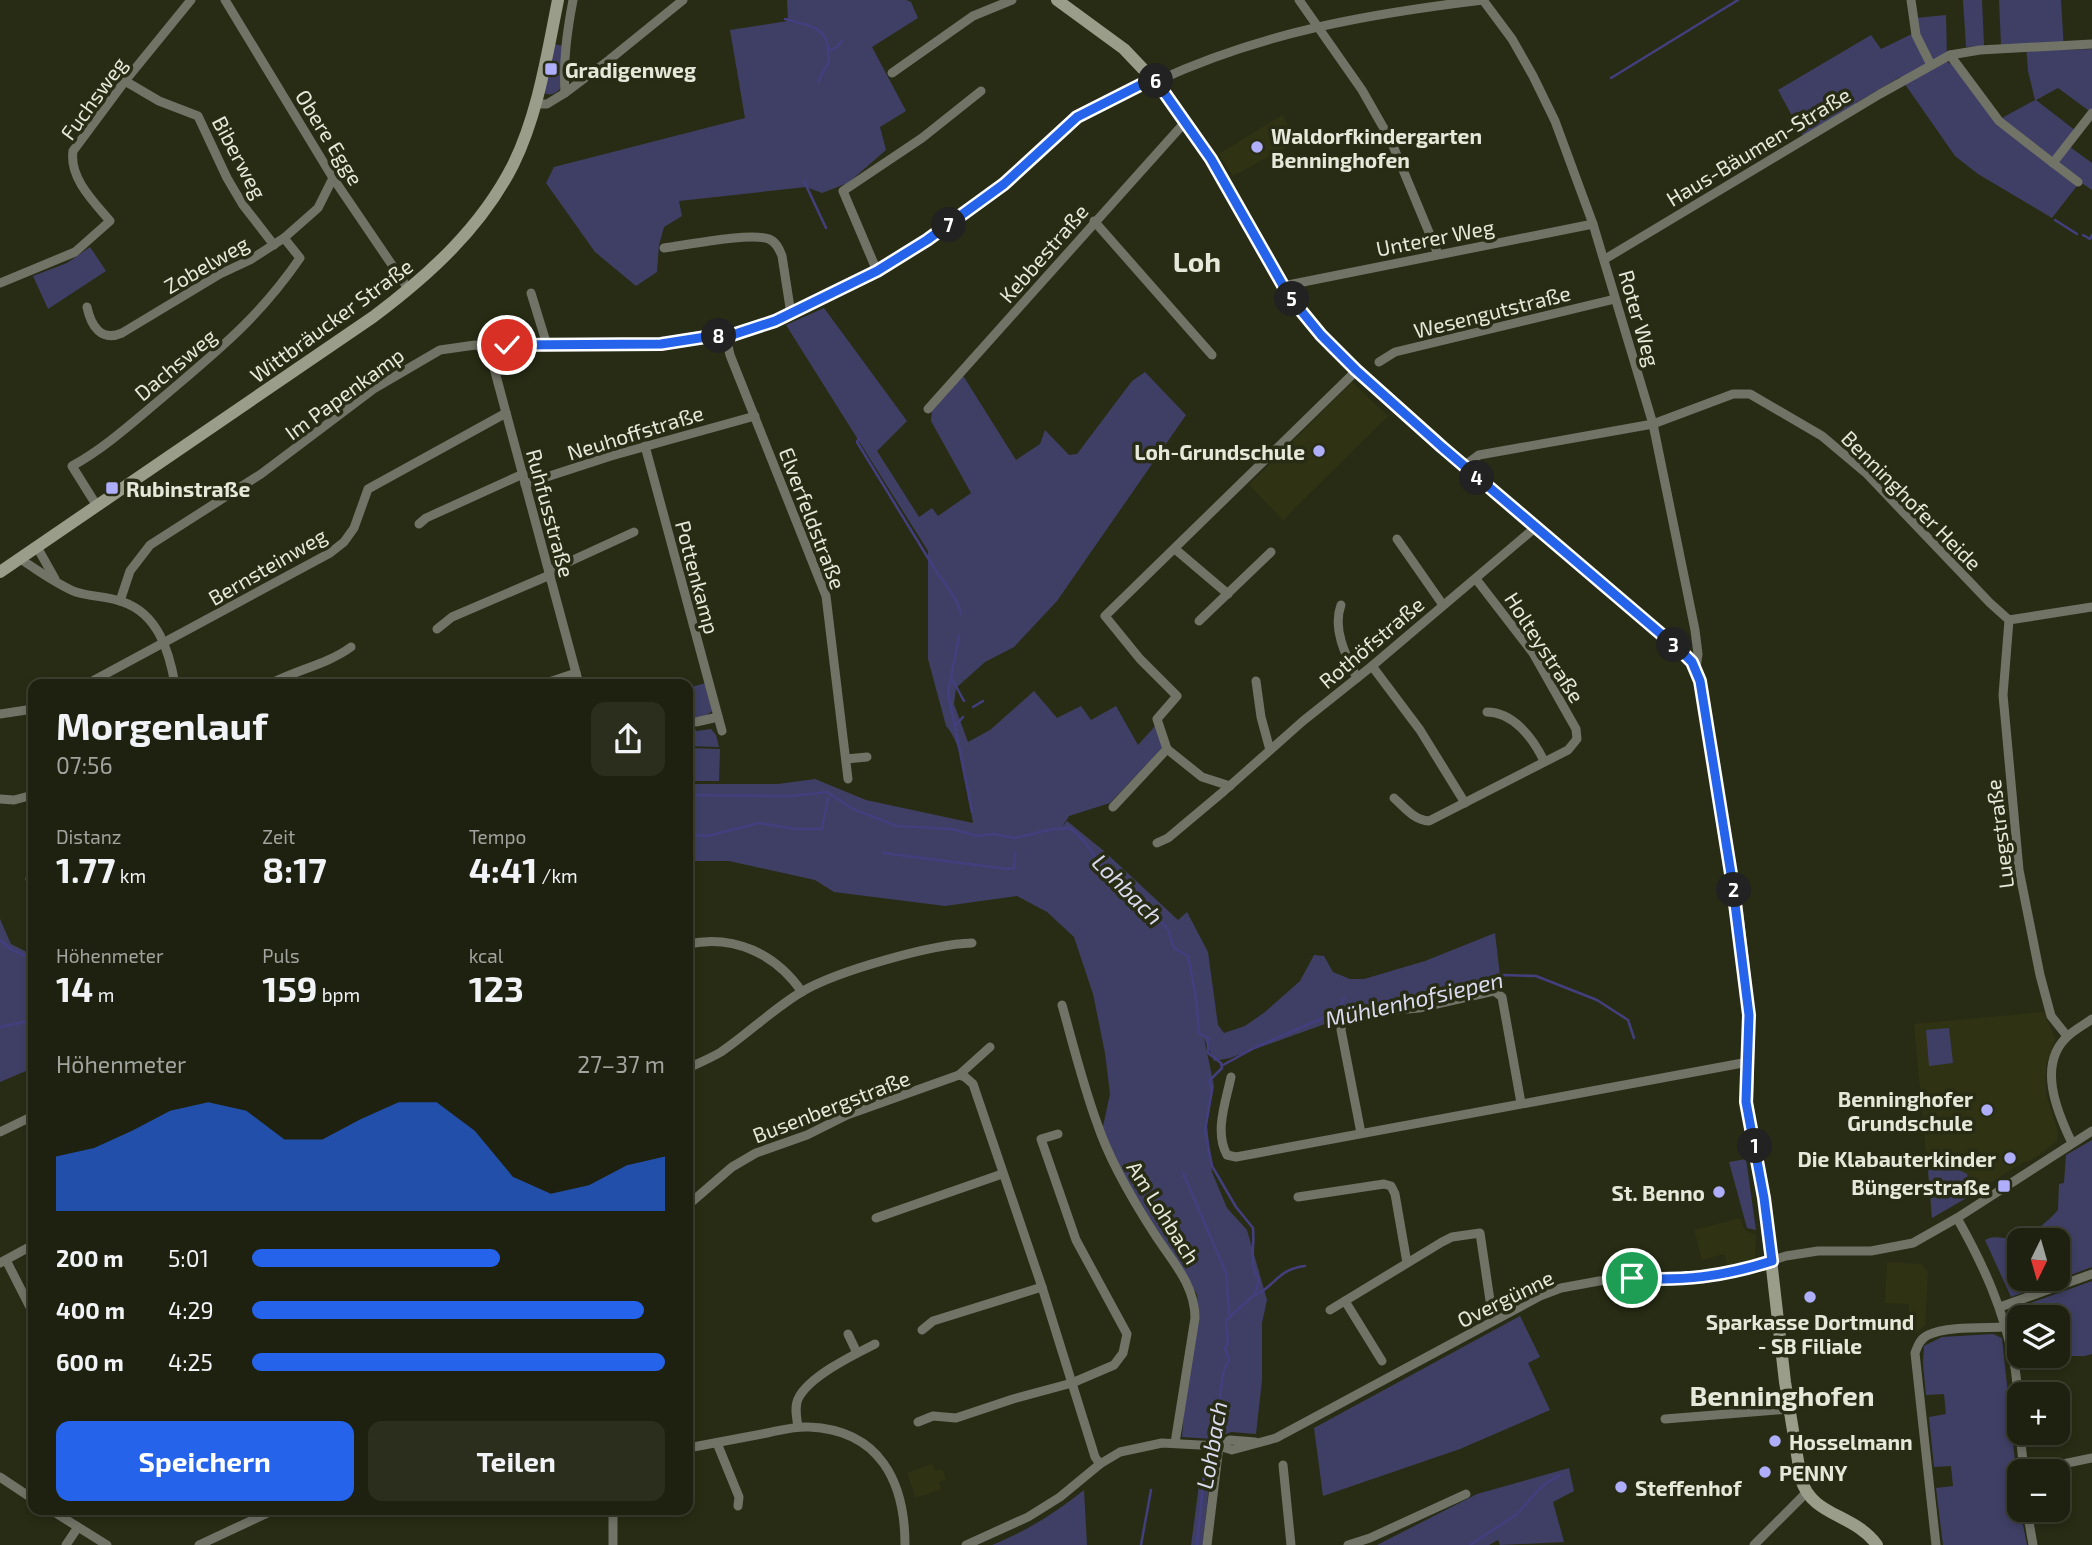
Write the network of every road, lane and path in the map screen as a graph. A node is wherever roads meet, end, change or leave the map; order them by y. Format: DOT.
graph roads {
  1 [pos="191,0"];
  2 [pos="225,0"];
  3 [pos="558,0"];
  4 [pos="573,0"];
  5 [pos="683,0"];
  6 [pos="1012,0"];
  7 [pos="1057,0"];
  8 [pos="1299,0"];
  9 [pos="1483,0"];
  10 [pos="1911,0"];
  11 [pos="1319,25"];
  12 [pos="2092,44"];
  13 [pos="1950,55"];
  14 [pos="1931,65"];
  15 [pos="892,73"];
  16 [pos="1155,80"];
  17 [pos="125,81"];
  18 [pos="981,91"];
  19 [pos="565,93"];
  20 [pos="535,104"];
  21 [pos="2092,113"];
  22 [pos="1186,121"];
  23 [pos="2053,163"];
  24 [pos="333,177"];
  25 [pos="2078,182"];
  26 [pos="1094,221"];
  27 [pos="1593,224"];
  28 [pos="284,238"];
  29 [pos="275,245"];
  30 [pos="664,248"];
  31 [pos="1438,254"];
  32 [pos="1605,258"];
  33 [pos="877,271"];
  34 [pos="0,283"];
  35 [pos="1283,286"];
  36 [pos="409,290"];
  37 [pos="531,293"];
  38 [pos="1615,299"];
  39 [pos="88,307"];
  40 [pos="791,314"];
  41 [pos="726,337"];
  42 [pos="547,345"];
  43 [pos="494,351"];
  44 [pos="1212,355"];
  45 [pos="1379,362"];
  46 [pos="1356,370"];
  47 [pos="928,409"];
  48 [pos="506,413"];
  49 [pos="755,416"];
  50 [pos="1653,424"];
  51 [pos="645,446"];
  52 [pos="1464,466"];
  53 [pos="524,479"];
  54 [pos="97,506"];
  55 [pos="419,524"];
  56 [pos="1535,527"];
  57 [pos="634,532"];
  58 [pos="1397,539"];
  59 [pos="37,547"];
  60 [pos="1175,549"];
  61 [pos="1271,552"];
  62 [pos="20,559"];
  63 [pos="0,572"];
  64 [pos="549,573"];
  65 [pos="1476,579"];
  66 [pos="58,583"];
  67 [pos="1228,594"];
  68 [pos="120,601"];
  69 [pos="1341,605"];
  70 [pos="1443,605"];
  71 [pos="2092,607"];
  72 [pos="2009,620"];
  73 [pos="1199,621"];
  74 [pos="437,629"];
  75 [pos="164,644"];
  76 [pos="351,646"];
  77 [pos="1372,666"];
  78 [pos="1696,669"];
  79 [pos="576,673"];
  80 [pos="1357,678"];
  81 [pos="97,679"];
  82 [pos="174,679"];
  83 [pos="281,679"];
  84 [pos="558,679"];
  85 [pos="578,679"];
  86 [pos="1256,681"];
  87 [pos="28,710"];
  88 [pos="1486,712"];
  89 [pos="0,714"];
  90 [pos="718,716"];
  91 [pos="696,722"];
  92 [pos="722,731"];
  93 [pos="1167,749"];
  94 [pos="1270,750"];
  95 [pos="867,757"];
  96 [pos="846,759"];
  97 [pos="1544,761"];
  98 [pos="848,779"];
  99 [pos="1230,786"];
  100 [pos="28,796"];
  101 [pos="1394,798"];
  102 [pos="0,799"];
  103 [pos="1465,803"];
  104 [pos="1113,807"];
  105 [pos="1157,844"];
  106 [pos="693,943"];
  107 [pos="972,943"];
  108 [pos="802,992"];
  109 [pos="1062,1005"];
  110 [pos="2092,1019"];
  111 [pos="2067,1036"];
  112 [pos="990,1047"];
  113 [pos="1748,1062"];
  114 [pos="693,1066"];
  115 [pos="959,1075"];
  116 [pos="1231,1077"];
  117 [pos="1521,1103"];
  118 [pos="28,1118"];
  119 [pos="2092,1131"];
  120 [pos="0,1132"];
  121 [pos="1058,1133"];
  122 [pos="1361,1133"];
  123 [pos="2072,1143"];
  124 [pos="1002,1174"];
  125 [pos="1298,1197"];
  126 [pos="693,1198"];
  127 [pos="876,1218"];
  128 [pos="1957,1218"];
  129 [pos="28,1248"];
  130 [pos="3,1261"];
  131 [pos="1772,1261"];
  132 [pos="1407,1263"];
  133 [pos="2092,1274"];
  134 [pos="1042,1287"];
  135 [pos="1345,1301"];
  136 [pos="28,1304"];
  137 [pos="2000,1307"];
  138 [pos="1330,1310"];
  139 [pos="1495,1320"];
  140 [pos="2005,1327"];
  141 [pos="922,1330"];
  142 [pos="848,1334"];
  143 [pos="875,1344"];
  144 [pos="857,1353"];
  145 [pos="1382,1362"];
  146 [pos="2016,1382"];
  147 [pos="1072,1383"];
  148 [pos="1789,1409"];
  149 [pos="1665,1419"];
  150 [pos="918,1422"];
  151 [pos="798,1427"];
  152 [pos="717,1443"];
  153 [pos="1175,1443"];
  154 [pos="1211,1445"];
  155 [pos="693,1447"];
  156 [pos="2092,1458"];
  157 [pos="2070,1463"];
  158 [pos="1100,1464"];
  159 [pos="1283,1465"];
  160 [pos="0,1477"];
  161 [pos="1807,1493"];
  162 [pos="1466,1494"];
  163 [pos="28,1496"];
  164 [pos="738,1506"];
  165 [pos="60,1515"];
  166 [pos="263,1515"];
  167 [pos="612,1515"];
  168 [pos="2029,1522"];
  169 [pos="78,1527"];
  170 [pos="66,1545"];
  171 [pos="107,1545"];
  172 [pos="199,1545"];
  173 [pos="613,1545"];
  174 [pos="905,1545"];
  175 [pos="966,1545"];
  176 [pos="1207,1545"];
  177 [pos="1291,1545"];
  178 [pos="1348,1545"];
  179 [pos="1754,1545"];
  180 [pos="1877,1545"];
  181 [pos="1936,1545"];
  182 [pos="2034,1545"];
  1 -- 17 [label="street, Fuchsweg"];
  2 -- 24 [label="street, Obere Egge"];
  3 -- 20 [label="main road, Wittbräucker Straße"];
  4 -- 19 [label="street"];
  5 -- 19 [label="street"];
  6 -- 15 [label="street"];
  7 -- 16 [label="main road"];
  8 -- 11 [label="street"];
  9 -- 11 [label="street, Im Papenkamp"];
  9 -- 27 [label="street, Roter Weg"];
  10 -- 14 [label="street"];
  11 -- 16 [label="street, Im Papenkamp"];
  11 -- 31 [label="street"];
  12 -- 13 [label="street, Haus-Bäumen-Straße"];
  13 -- 14 [label="street, Haus-Bäumen-Straße"];
  13 -- 23 [label="street"];
  14 -- 32 [label="street, Haus-Bäumen-Straße"];
  16 -- 22 [label="main road"];
  16 -- 33 [label="street, Im Papenkamp"];
  17 -- 29 [label="street, Biberweg"];
  17 -- 34 [label="street, Fuchsweg"];
  18 -- 33 [label="street"];
  19 -- 20 [label="street"];
  20 -- 36 [label="main road, Wittbräucker Straße"];
  21 -- 23 [label="street"];
  22 -- 26 [label="street, Kebbestraße"];
  22 -- 35 [label="main road"];
  23 -- 25 [label="street"];
  24 -- 28 [label="street, Zobelweg"];
  24 -- 36 [label="street, Obere Egge"];
  26 -- 44 [label="street"];
  26 -- 47 [label="street, Kebbestraße"];
  27 -- 31 [label="street, Unterer Weg"];
  27 -- 32 [label="street, Roter Weg"];
  28 -- 29 [label="street, Zobelweg"];
  28 -- 54 [label="street, Dachsweg"];
  29 -- 39 [label="street, Zobelweg"];
  30 -- 40 [label="street"];
  31 -- 35 [label="street, Unterer Weg"];
  32 -- 38 [label="street, Roter Weg"];
  33 -- 40 [label="street, Im Papenkamp"];
  35 -- 46 [label="main road"];
  36 -- 54 [label="main road, Wittbräucker Straße"];
  37 -- 42 [label="street"];
  38 -- 45 [label="street, Wesengutstraße"];
  38 -- 50 [label="street, Roter Weg"];
  40 -- 41 [label="street, Im Papenkamp"];
  41 -- 42 [label="street, Im Papenkamp"];
  41 -- 49 [label="street, Elverfeldstraße"];
  42 -- 43 [label="street, Im Papenkamp"];
  43 -- 48 [label="street, Ruhfusstraße"];
  43 -- 68 [label="street, Im Papenkamp"];
  46 -- 52 [label="main road"];
  46 -- 60 [label="street"];
  48 -- 53 [label="street, Ruhfusstraße"];
  48 -- 75 [label="street, Bernsteinweg"];
  49 -- 51 [label="street, Neuhoffstraße"];
  49 -- 96 [label="street, Elverfeldstraße"];
  50 -- 52 [label="street, Benninghofer Heide"];
  50 -- 72 [label="street, Benninghofer Heide"];
  50 -- 78 [label="street, Roter Weg"];
  51 -- 53 [label="street, Neuhoffstraße"];
  51 -- 90 [label="street, Pottenkamp"];
  52 -- 56 [label="main road"];
  53 -- 55 [label="street, Neuhoffstraße"];
  53 -- 64 [label="street, Ruhfusstraße"];
  54 -- 59 [label="main road, Wittbräucker Straße"];
  56 -- 65 [label="street, Rothöfstraße"];
  56 -- 78 [label="main road"];
  57 -- 64 [label="street"];
  58 -- 70 [label="street"];
  59 -- 62 [label="main road, Wittbräucker Straße"];
  59 -- 66 [label="street"];
  60 -- 67 [label="street"];
  60 -- 93 [label="street"];
  61 -- 67 [label="street"];
  62 -- 63 [label="main road, Wittbräucker Straße"];
  62 -- 66 [label="street"];
  64 -- 74 [label="street"];
  64 -- 79 [label="street, Ruhfusstraße"];
  65 -- 70 [label="street, Rothöfstraße"];
  65 -- 97 [label="street, Holteystraße"];
  66 -- 68 [label="street"];
  67 -- 73 [label="street"];
  68 -- 75 [label="street"];
  69 -- 80 [label="street"];
  70 -- 77 [label="street, Rothöfstraße"];
  71 -- 72 [label="street"];
  72 -- 111 [label="street, Luegstraße"];
  75 -- 81 [label="street, Bernsteinweg"];
  75 -- 82 [label="street"];
  76 -- 83 [label="street"];
  77 -- 80 [label="street, Rothöfstraße"];
  77 -- 103 [label="street"];
  78 -- 113 [label="main road"];
  79 -- 84 [label="street"];
  79 -- 85 [label="street, Ruhfusstraße"];
  80 -- 94 [label="street, Rothöfstraße"];
  86 -- 94 [label="street"];
  87 -- 89 [label="street"];
  88 -- 97 [label="street"];
  90 -- 91 [label="street"];
  90 -- 92 [label="street, Pottenkamp"];
  93 -- 99 [label="street"];
  93 -- 104 [label="street"];
  94 -- 99 [label="street, Rothöfstraße"];
  95 -- 96 [label="street"];
  96 -- 98 [label="street, Elverfeldstraße"];
  97 -- 103 [label="street, Holteystraße"];
  99 -- 105 [label="street, Rothöfstraße"];
  100 -- 102 [label="street"];
  101 -- 103 [label="street, Holteystraße"];
  106 -- 108 [label="street"];
  107 -- 108 [label="street"];
  108 -- 114 [label="street"];
  109 -- 153 [label="street, Am Lohbach"];
  110 -- 111 [label="street"];
  111 -- 123 [label="street"];
  112 -- 115 [label="street, Busenbergstraße"];
  113 -- 117 [label="street"];
  113 -- 131 [label="main road"];
  115 -- 124 [label="street"];
  115 -- 126 [label="street, Busenbergstraße"];
  116 -- 122 [label="street"];
  117 -- 122 [label="street"];
  117 -- 122 [label="street"];
  118 -- 120 [label="street"];
  119 -- 123 [label="street, Overgünne"];
  121 -- 147 [label="street"];
  123 -- 128 [label="street, Overgünne"];
  124 -- 127 [label="street"];
  124 -- 134 [label="street"];
  125 -- 132 [label="street"];
  128 -- 131 [label="street, Overgünne"];
  128 -- 137 [label="street"];
  129 -- 130 [label="street"];
  130 -- 136 [label="street"];
  131 -- 139 [label="street, Overgünne"];
  131 -- 148 [label="main road"];
  132 -- 135 [label="street"];
  132 -- 139 [label="street"];
  133 -- 137 [label="street"];
  134 -- 141 [label="street"];
  134 -- 147 [label="street"];
  135 -- 138 [label="street"];
  135 -- 145 [label="street"];
  137 -- 140 [label="street"];
  139 -- 154 [label="street, Overgünne"];
  140 -- 146 [label="street"];
  140 -- 181 [label="street"];
  142 -- 144 [label="street"];
  143 -- 144 [label="street"];
  144 -- 151 [label="street"];
  147 -- 150 [label="street"];
  147 -- 158 [label="street"];
  148 -- 149 [label="street"];
  148 -- 161 [label="main road"];
  151 -- 152 [label="street"];
  151 -- 174 [label="street"];
  152 -- 155 [label="street"];
  152 -- 164 [label="street"];
  153 -- 154 [label="street, Overgünne"];
  153 -- 158 [label="street, Overgünne"];
  154 -- 176 [label="street"];
  156 -- 157 [label="street"];
  158 -- 175 [label="street, Overgünne"];
  159 -- 177 [label="street"];
  160 -- 163 [label="street"];
  161 -- 179 [label="street"];
  161 -- 180 [label="main road"];
  162 -- 178 [label="street"];
  165 -- 169 [label="street"];
  166 -- 172 [label="street"];
  167 -- 173 [label="street"];
  168 -- 182 [label="street"];
  169 -- 170 [label="street"];
  169 -- 171 [label="street"];
}
